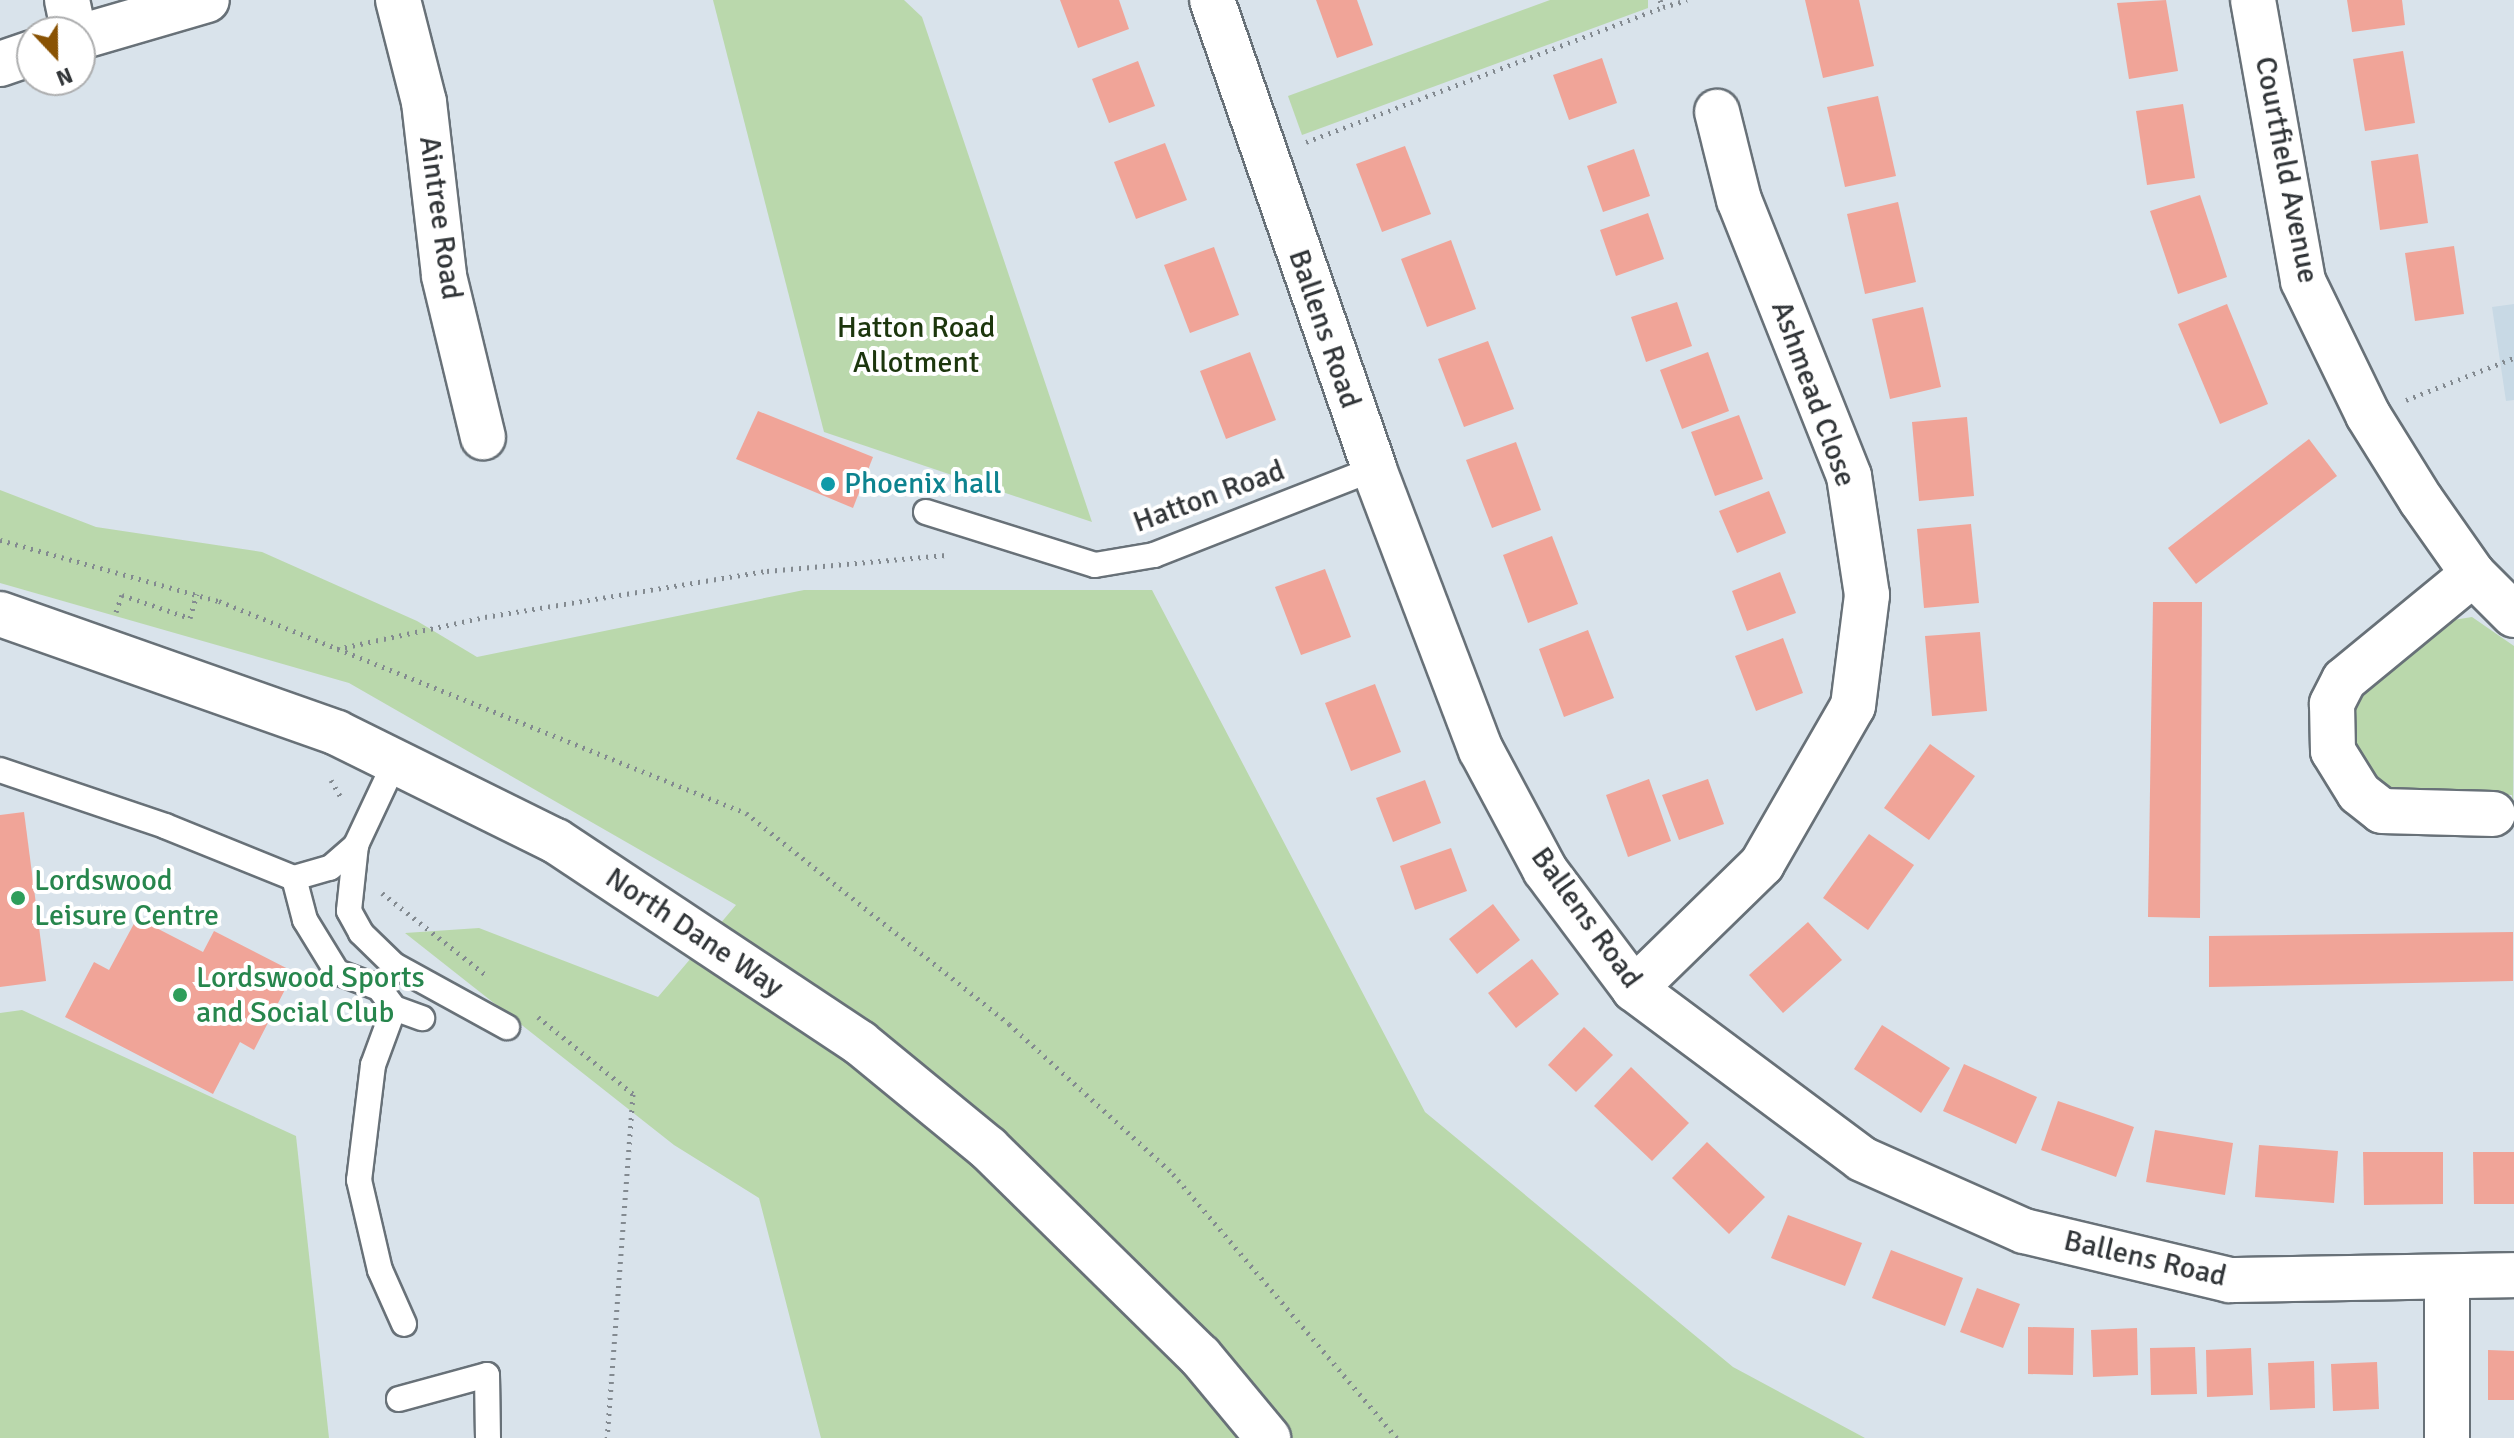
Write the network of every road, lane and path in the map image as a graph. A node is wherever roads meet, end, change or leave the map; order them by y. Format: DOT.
graph roads {
  1 [pos="207,0"];
  2 [pos="398,0"];
  3 [pos="1212,0"];
  4 [pos="1687,0"];
  5 [pos="2253,0"];
  6 [pos="1662,3"];
  7 [pos="96,32"];
  8 [pos="1717,112"];
  9 [pos="1265,159"];
  10 [pos="2514,358"];
  11 [pos="2368,415"];
  12 [pos="483,437"];
  13 [pos="1374,469"];
  14 [pos="926,512"];
  15 [pos="0,540"];
  16 [pos="953,555"];
  17 [pos="2473,574"];
  18 [pos="197,594"];
  19 [pos="0,614"];
  20 [pos="2514,615"];
  21 [pos="113,621"];
  22 [pos="337,649"];
  23 [pos="395,762"];
  24 [pos="0,770"];
  25 [pos="329,776"];
  26 [pos="2493,814"];
  27 [pos="356,845"];
  28 [pos="294,878"];
  29 [pos="497,984"];
  30 [pos="1634,989"];
  31 [pos="394,1008"];
  32 [pos="534,1014"];
  33 [pos="422,1018"];
  34 [pos="507,1027"];
  35 [pos="2514,1275"];
  36 [pos="2447,1277"];
  37 [pos="404,1324"];
  38 [pos="399,1399"];
  39 [pos="488,1438"];
  40 [pos="607,1438"];
  41 [pos="1268,1438"];
  42 [pos="1397,1438"];
  43 [pos="2447,1438"];
  1 -- 7 [label="street"];
  2 -- 12 [label="street, Aintree Road"];
  3 -- 9 [label="street, Ballens Road"];
  4 -- 6 [label="path"];
  5 -- 11 [label="street, Courtfield Avenue"];
  6 -- 9 [label="path"];
  8 -- 30 [label="street, Ashmead Close"];
  9 -- 13 [label="street, Ballens Road"];
  10 -- 11 [label="path"];
  11 -- 17 [label="street, Courtfield Avenue"];
  13 -- 14 [label="lane, Hatton Road"];
  13 -- 30 [label="street, Ballens Road"];
  15 -- 18 [label="path"];
  16 -- 22 [label="path"];
  17 -- 20 [label="street, Courtfield Avenue"];
  17 -- 26 [label="street"];
  18 -- 21 [label="path"];
  18 -- 22 [label="path"];
  19 -- 23 [label="street, North Dane Way"];
  22 -- 42 [label="path"];
  23 -- 27 [label="lane"];
  23 -- 41 [label="street, North Dane Way"];
  24 -- 28 [label="lane"];
  25 -- 27 [label="path"];
  27 -- 28 [label="lane"];
  27 -- 29 [label="path"];
  27 -- 34 [label="lane"];
  28 -- 31 [label="lane"];
  30 -- 36 [label="street, Ballens Road"];
  31 -- 33 [label="lane"];
  31 -- 37 [label="lane"];
  32 -- 40 [label="path"];
  35 -- 36 [label="street, Ballens Road"];
  36 -- 43 [label="street"];
  38 -- 39 [label="lane"];
}
